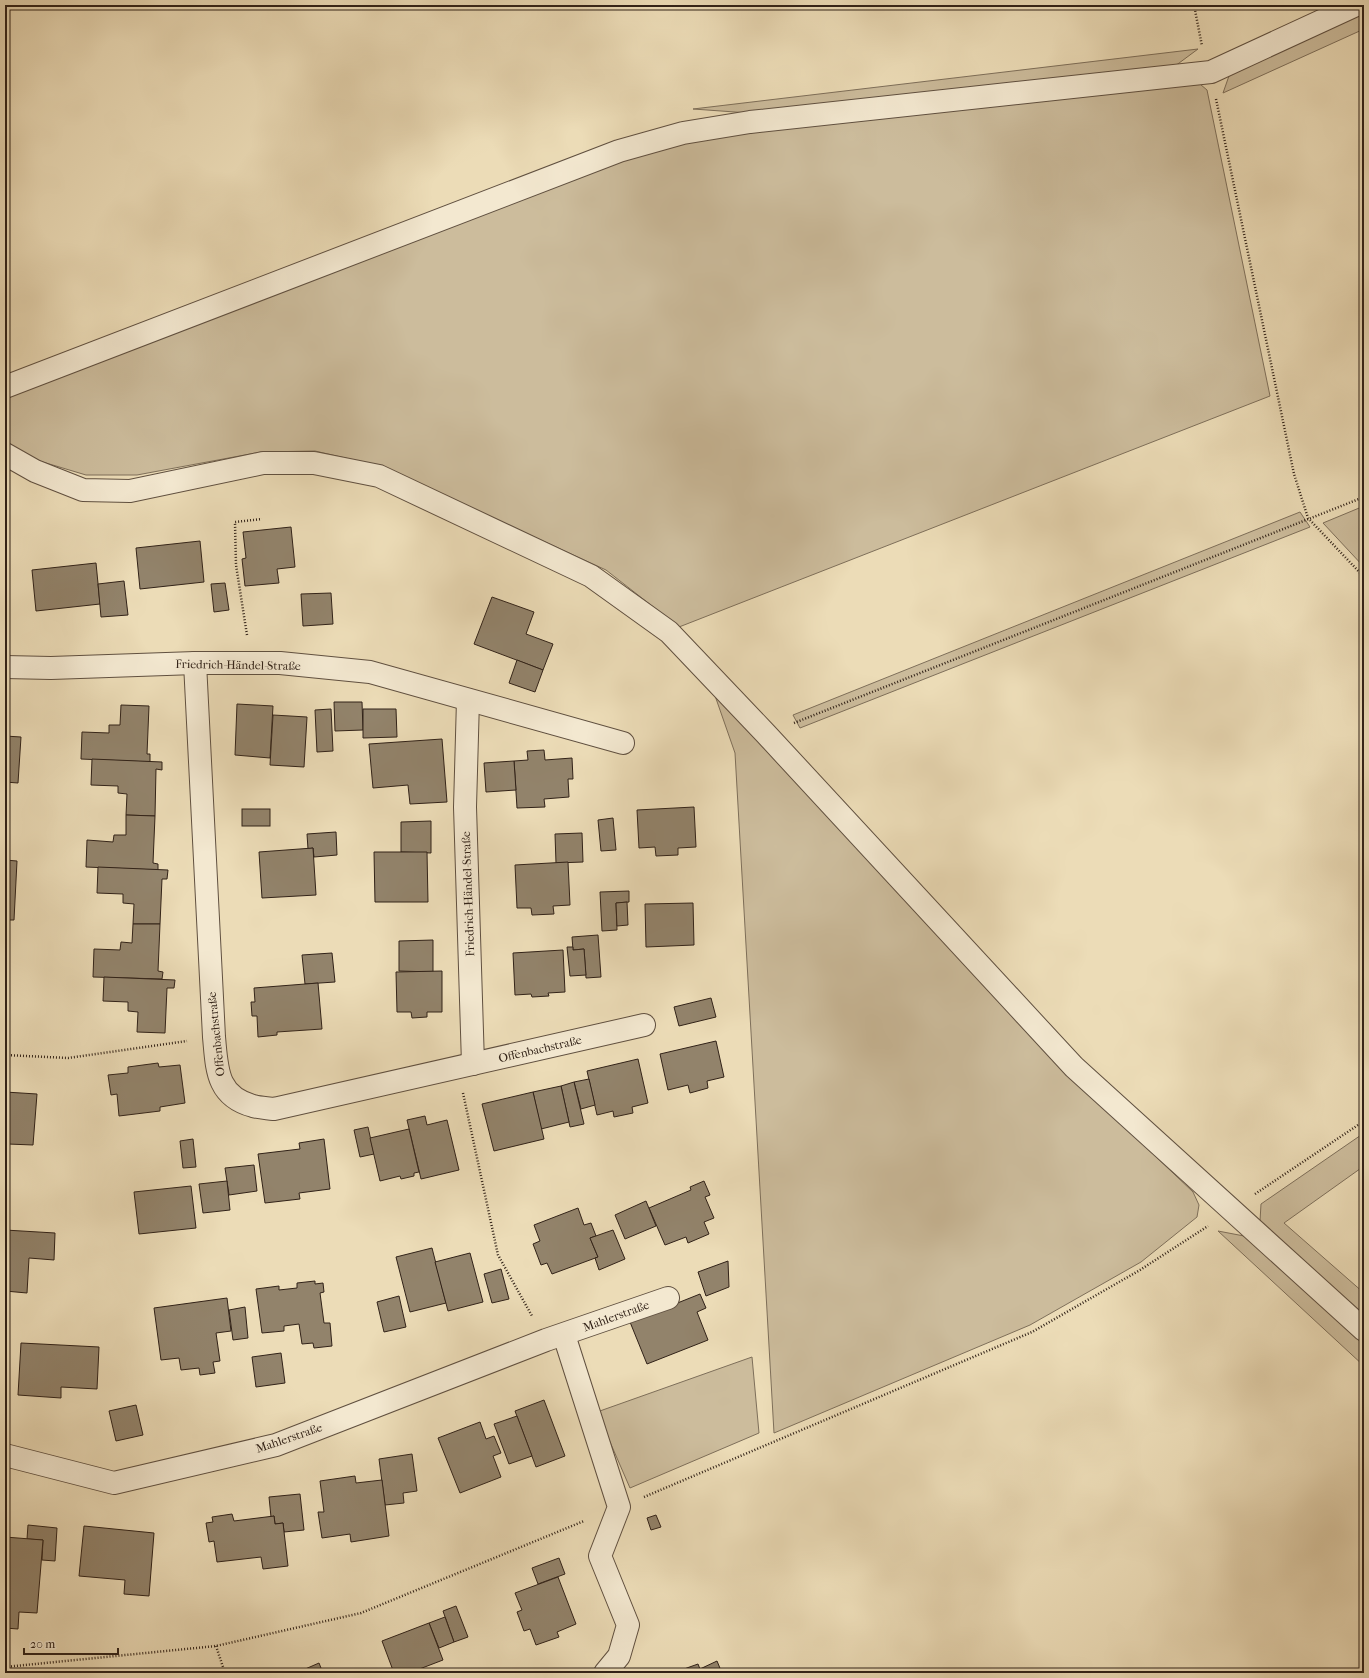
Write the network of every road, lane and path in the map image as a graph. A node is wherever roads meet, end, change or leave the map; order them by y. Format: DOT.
graph roads {
  1 [pos="1194,5"];
  2 [pos="1356,5"];
  3 [pos="1211,72"];
  4 [pos="5,387"];
  5 [pos="5,454"];
  6 [pos="1364,496"];
  7 [pos="1308,518"];
  8 [pos="262,519"];
  9 [pos="1364,577"];
  10 [pos="196,663"];
  11 [pos="251,663"];
  12 [pos="5,667"];
  13 [pos="468,700"];
  14 [pos="766,734"];
  15 [pos="623,743"];
  16 [pos="644,1025"];
  17 [pos="214,1037"];
  18 [pos="5,1055"];
  19 [pos="465,1066"];
  20 [pos="1364,1121"];
  21 [pos="1232,1210"];
  22 [pos="668,1298"];
  23 [pos="1364,1330"];
  24 [pos="555,1338"];
  25 [pos="5,1455"];
  26 [pos="216,1646"];
  27 [pos="226,1673"];
  28 [pos="605,1673"];
  1 -- 3 [label="path"];
  2 -- 3 [label="street"];
  3 -- 4 [label="street"];
  3 -- 7 [label="path"];
  5 -- 14 [label="street"];
  6 -- 7 [label="path"];
  7 -- 9 [label="path"];
  7 -- 14 [label="path"];
  8 -- 11 [label="path"];
  10 -- 11 [label="street, Friedrich-Händel-Straße"];
  10 -- 12 [label="street, Friedrich-Händel-Straße"];
  10 -- 17 [label="street, Offenbachstraße"];
  11 -- 13 [label="street, Friedrich-Händel-Straße"];
  13 -- 15 [label="street, Friedrich-Händel-Straße"];
  13 -- 19 [label="street, Friedrich-Händel-Straße"];
  14 -- 21 [label="street"];
  16 -- 19 [label="street, Offenbachstraße"];
  17 -- 18 [label="path"];
  17 -- 19 [label="street, Offenbachstraße"];
  19 -- 24 [label="path"];
  20 -- 21 [label="path"];
  21 -- 23 [label="street"];
  22 -- 24 [label="street, Mahlerstraße"];
  24 -- 25 [label="street, Mahlerstraße"];
  24 -- 28 [label="street"];
  26 -- 27 [label="path"];
}
